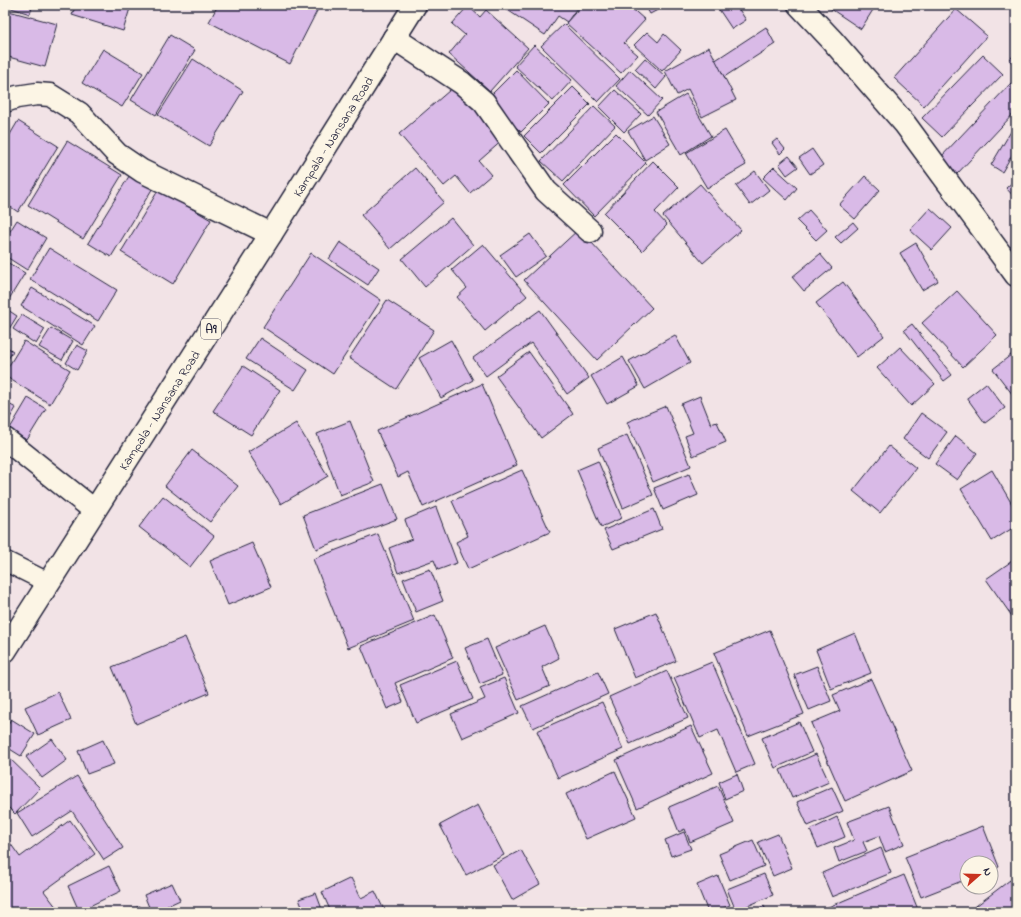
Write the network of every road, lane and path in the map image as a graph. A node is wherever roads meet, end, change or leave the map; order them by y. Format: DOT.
graph roads {
  1 [pos="415,5"];
  2 [pos="799,5"];
  3 [pos="394,38"];
  4 [pos="5,101"];
  5 [pos="590,231"];
  6 [pos="271,234"];
  7 [pos="1016,275"];
  8 [pos="5,438"];
  9 [pos="94,510"];
  10 [pos="5,561"];
  11 [pos="49,583"];
  12 [pos="5,651"];
  1 -- 3 [label="street, Kampala - Nansana Road / A9"];
  2 -- 7 [label="street"];
  3 -- 5 [label="street"];
  3 -- 6 [label="street, Kampala - Nansana Road / A9"];
  4 -- 6 [label="street"];
  6 -- 9 [label="street, Kampala - Nansana Road / A9"];
  8 -- 9 [label="street"];
  9 -- 11 [label="street, Kampala - Nansana Road / A9"];
  10 -- 11 [label="lane"];
  11 -- 12 [label="street, Kampala - Nansana Road / A9"];
}
